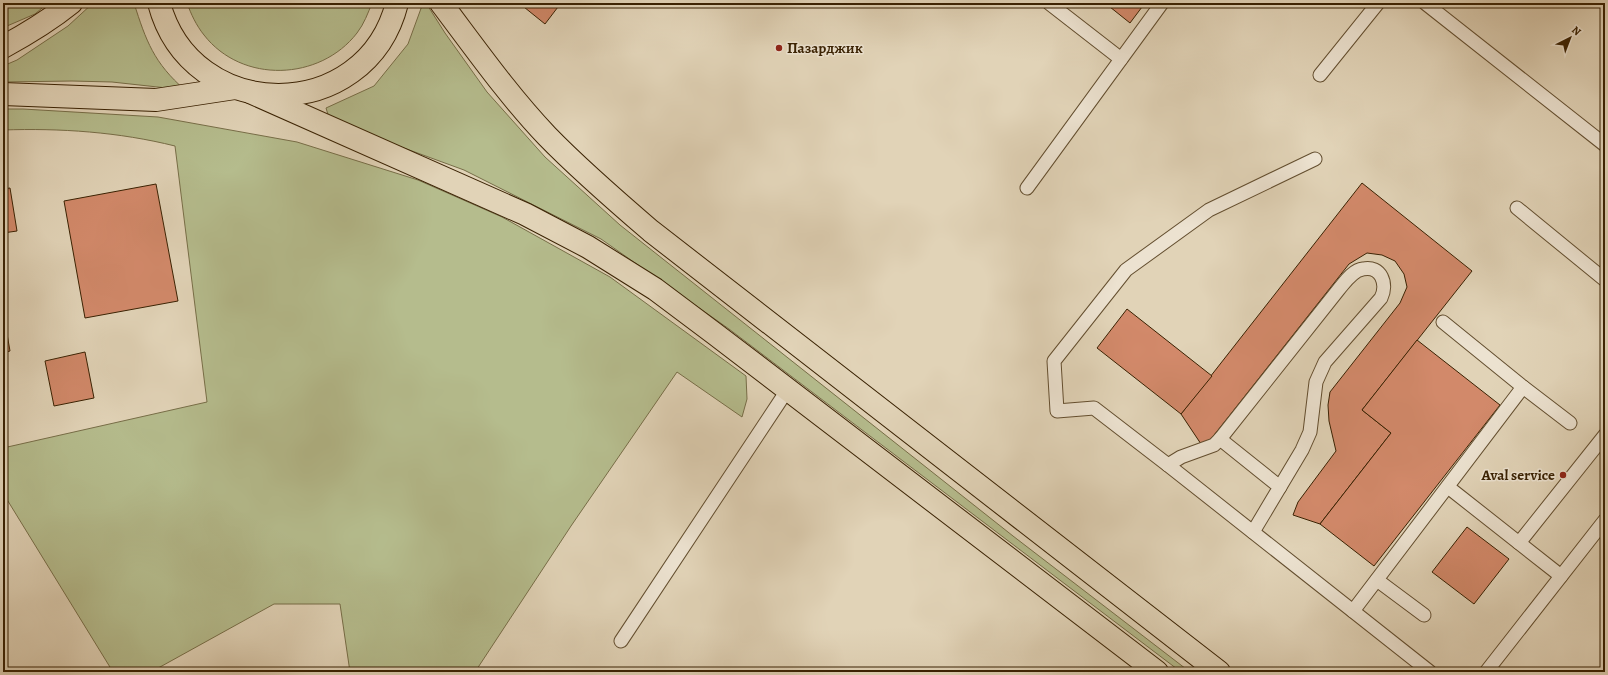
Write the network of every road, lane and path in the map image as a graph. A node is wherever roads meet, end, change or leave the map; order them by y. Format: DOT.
graph roads {
  1 [pos="71,3"];
  2 [pos="159,3"];
  3 [pos="397,3"];
  4 [pos="441,3"];
  5 [pos="1049,3"];
  6 [pos="1162,3"];
  7 [pos="1378,3"];
  8 [pos="1425,3"];
  9 [pos="3,47"];
  10 [pos="1121,59"];
  11 [pos="1320,75"];
  12 [pos="242,90"];
  13 [pos="3,94"];
  14 [pos="1605,145"];
  15 [pos="1315,159"];
  16 [pos="1026,188"];
  17 [pos="1517,208"];
  18 [pos="1605,280"];
  19 [pos="1443,322"];
  20 [pos="1523,387"];
  21 [pos="788,389"];
  22 [pos="1570,423"];
  23 [pos="1605,435"];
  24 [pos="1220,439"];
  25 [pos="1168,465"];
  26 [pos="1280,487"];
  27 [pos="1448,487"];
  28 [pos="1605,520"];
  29 [pos="1254,532"];
  30 [pos="1519,542"];
  31 [pos="1561,576"];
  32 [pos="1377,580"];
  33 [pos="1353,611"];
  34 [pos="1424,615"];
  35 [pos="621,641"];
  36 [pos="1157,672"];
  37 [pos="1219,672"];
  38 [pos="1430,672"];
  39 [pos="1486,672"];
  1 -- 9 [label="main road"];
  2 -- 12 [label="main road"];
  3 -- 12 [label="main road"];
  4 -- 37 [label="main road"];
  5 -- 10 [label="lane"];
  6 -- 10 [label="lane"];
  7 -- 11 [label="lane"];
  8 -- 14 [label="lane"];
  10 -- 16 [label="lane"];
  12 -- 13 [label="main road"];
  12 -- 21 [label="main road"];
  15 -- 25 [label="lane"];
  17 -- 18 [label="lane"];
  19 -- 20 [label="lane"];
  20 -- 22 [label="lane"];
  20 -- 27 [label="lane"];
  21 -- 35 [label="lane"];
  21 -- 36 [label="main road"];
  23 -- 30 [label="lane"];
  24 -- 25 [label="lane"];
  24 -- 26 [label="lane"];
  24 -- 26 [label="lane"];
  25 -- 29 [label="lane"];
  26 -- 29 [label="lane"];
  27 -- 30 [label="lane"];
  27 -- 32 [label="lane"];
  28 -- 31 [label="lane"];
  29 -- 33 [label="lane"];
  30 -- 31 [label="lane"];
  31 -- 39 [label="lane"];
  32 -- 33 [label="lane"];
  32 -- 34 [label="lane"];
  33 -- 38 [label="lane"];
}
